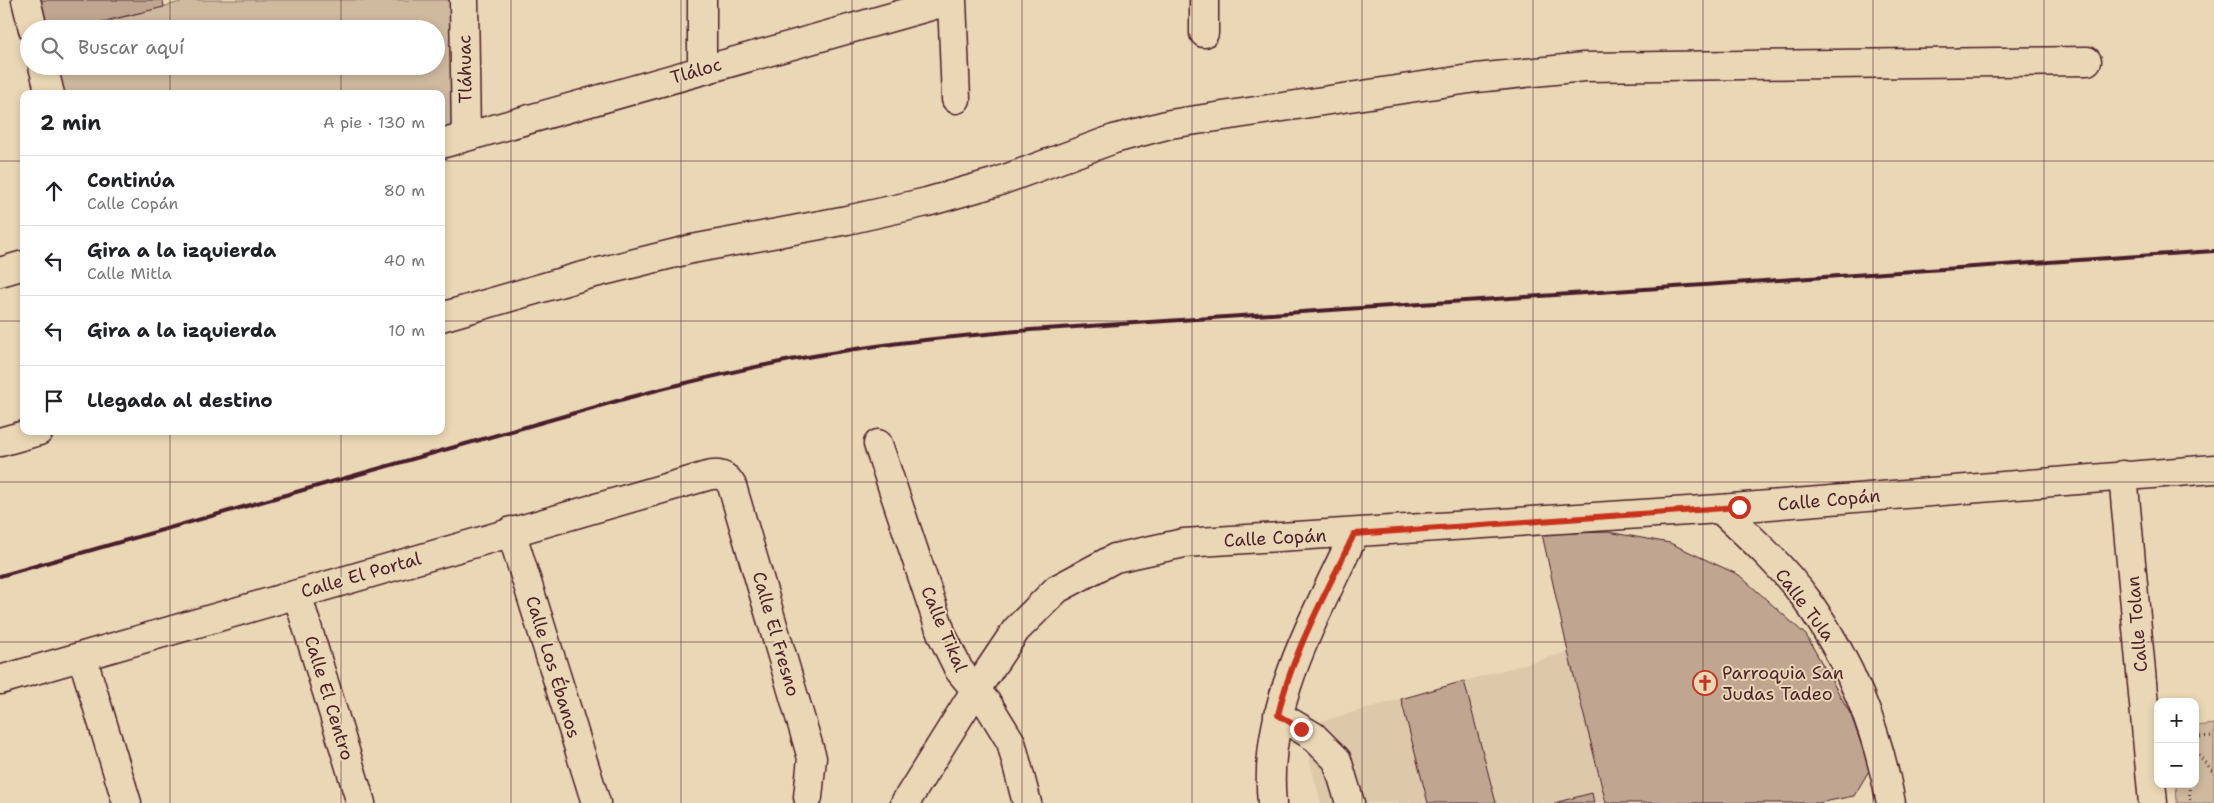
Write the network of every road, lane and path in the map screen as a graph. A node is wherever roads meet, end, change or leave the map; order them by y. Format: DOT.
graph roads {
  1 [pos="26,0"];
  2 [pos="464,0"];
  3 [pos="702,0"];
  4 [pos="952,0"];
  5 [pos="1204,0"];
  6 [pos="32,20"];
  7 [pos="1204,33"];
  8 [pos="2087,61"];
  9 [pos="702,70"];
  10 [pos="45,75"];
  11 [pos="49,90"];
  12 [pos="956,99"];
  13 [pos="454,141"];
  14 [pos="20,266"];
  15 [pos="0,272"];
  16 [pos="445,315"];
  17 [pos="25,435"];
  18 [pos="0,442"];
  19 [pos="878,444"];
  20 [pos="2214,469"];
  21 [pos="723,475"];
  22 [pos="2123,475"];
  23 [pos="1720,508"];
  24 [pos="511,531"];
  25 [pos="1354,534"];
  26 [pos="297,594"];
  27 [pos="82,656"];
  28 [pos="0,680"];
  29 [pos="975,691"];
  30 [pos="1278,715"];
  31 [pos="2214,736"];
  32 [pos="2199,737"];
  33 [pos="2199,755"];
  34 [pos="2214,773"];
  35 [pos="2189,788"];
  36 [pos="808,797"];
  37 [pos="126,803"];
  38 [pos="361,803"];
  39 [pos="596,803"];
  40 [pos="905,803"];
  41 [pos="1028,803"];
  42 [pos="1272,803"];
  43 [pos="1350,803"];
  44 [pos="1891,803"];
  45 [pos="2153,803"];
  46 [pos="2190,803"];
  1 -- 6 [label="street"];
  2 -- 13 [label="street, Tláhuac"];
  3 -- 9 [label="street"];
  4 -- 9 [label="street, Tláloc"];
  4 -- 12 [label="street"];
  5 -- 7 [label="street"];
  8 -- 16 [label="street"];
  9 -- 13 [label="street, Tláloc"];
  10 -- 11 [label="street"];
  14 -- 15 [label="street"];
  17 -- 18 [label="street"];
  19 -- 29 [label="street, Calle Tikal"];
  20 -- 22 [label="street, Calle Copán"];
  21 -- 24 [label="street, Calle El Portal"];
  21 -- 36 [label="street, Calle El Fresno"];
  22 -- 23 [label="street, Calle Copán"];
  22 -- 45 [label="street, Calle Tolan"];
  23 -- 25 [label="street, Calle Copán"];
  23 -- 44 [label="street, Calle Tula"];
  24 -- 26 [label="street, Calle El Portal"];
  24 -- 39 [label="street, Calle Los Ébanos"];
  25 -- 29 [label="street, Calle Copán"];
  25 -- 30 [label="street"];
  26 -- 27 [label="street, Calle El Portal"];
  26 -- 38 [label="street, Calle El Centro"];
  27 -- 28 [label="street, Calle El Portal"];
  27 -- 37 [label="street"];
  29 -- 40 [label="street, Calle Copán"];
  29 -- 41 [label="street, Calle Tikal"];
  30 -- 42 [label="street"];
  30 -- 43 [label="street"];
  31 -- 32 [label="path"];
  33 -- 34 [label="path"];
  35 -- 46 [label="path"];
}
